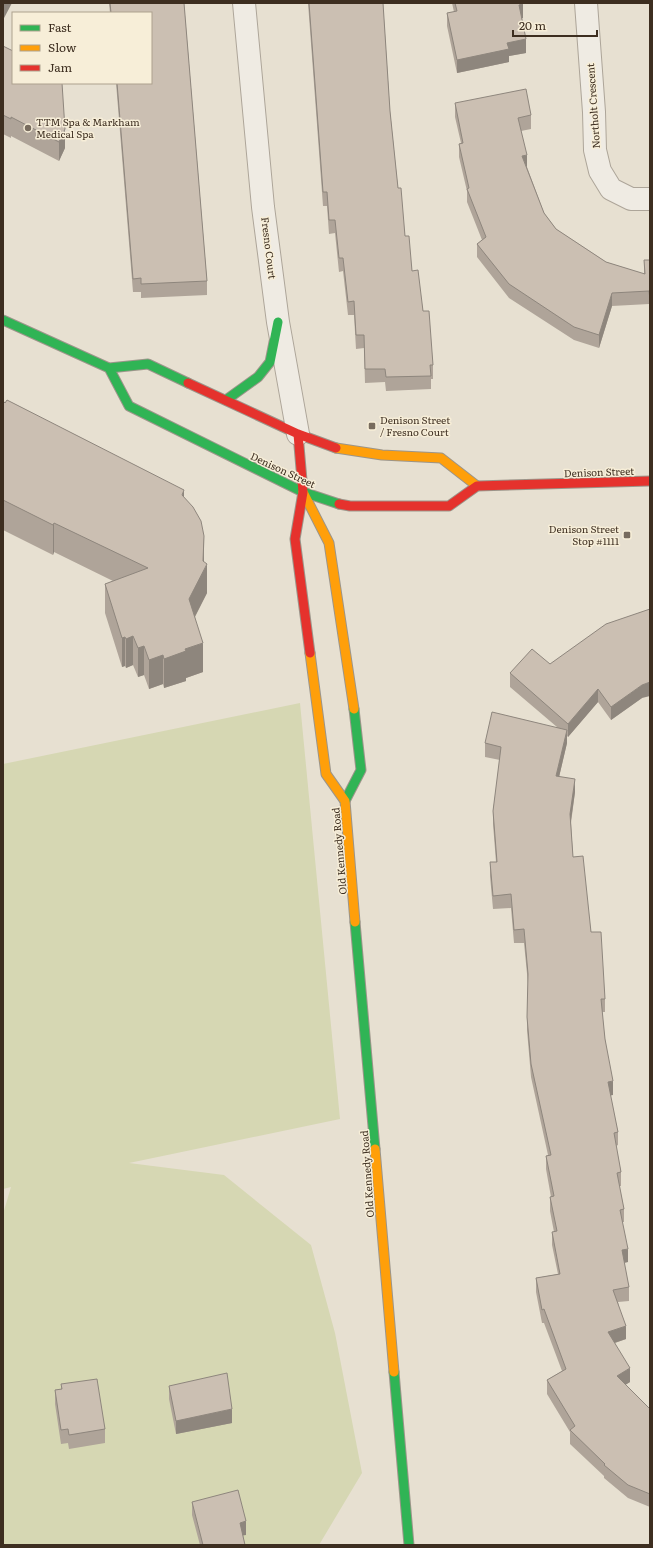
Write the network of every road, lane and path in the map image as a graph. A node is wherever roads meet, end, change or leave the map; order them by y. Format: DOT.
graph roads {
  1 [pos="244,3"];
  2 [pos="586,3"];
  3 [pos="650,199"];
  4 [pos="3,320"];
  5 [pos="278,322"];
  6 [pos="109,368"];
  7 [pos="226,400"];
  8 [pos="298,434"];
  9 [pos="650,481"];
  10 [pos="476,486"];
  11 [pos="303,492"];
  12 [pos="346,801"];
  13 [pos="409,1545"];
  1 -- 5 [label="street, Fresno Court"];
  2 -- 3 [label="street, Northolt Crescent"];
  4 -- 6 [label="street"];
  5 -- 7 [label="street"];
  5 -- 8 [label="street, Fresno Court"];
  6 -- 7 [label="street"];
  6 -- 11 [label="street, Denison Street"];
  7 -- 8 [label="street"];
  8 -- 10 [label="street"];
  8 -- 11 [label="street, Fresno Court"];
  9 -- 10 [label="street, Denison Street"];
  10 -- 11 [label="street, Denison Street"];
  11 -- 12 [label="street, Old Kennedy Road"];
  11 -- 12 [label="street, Old Kennedy Road"];
  12 -- 13 [label="street, Old Kennedy Road"];
}
